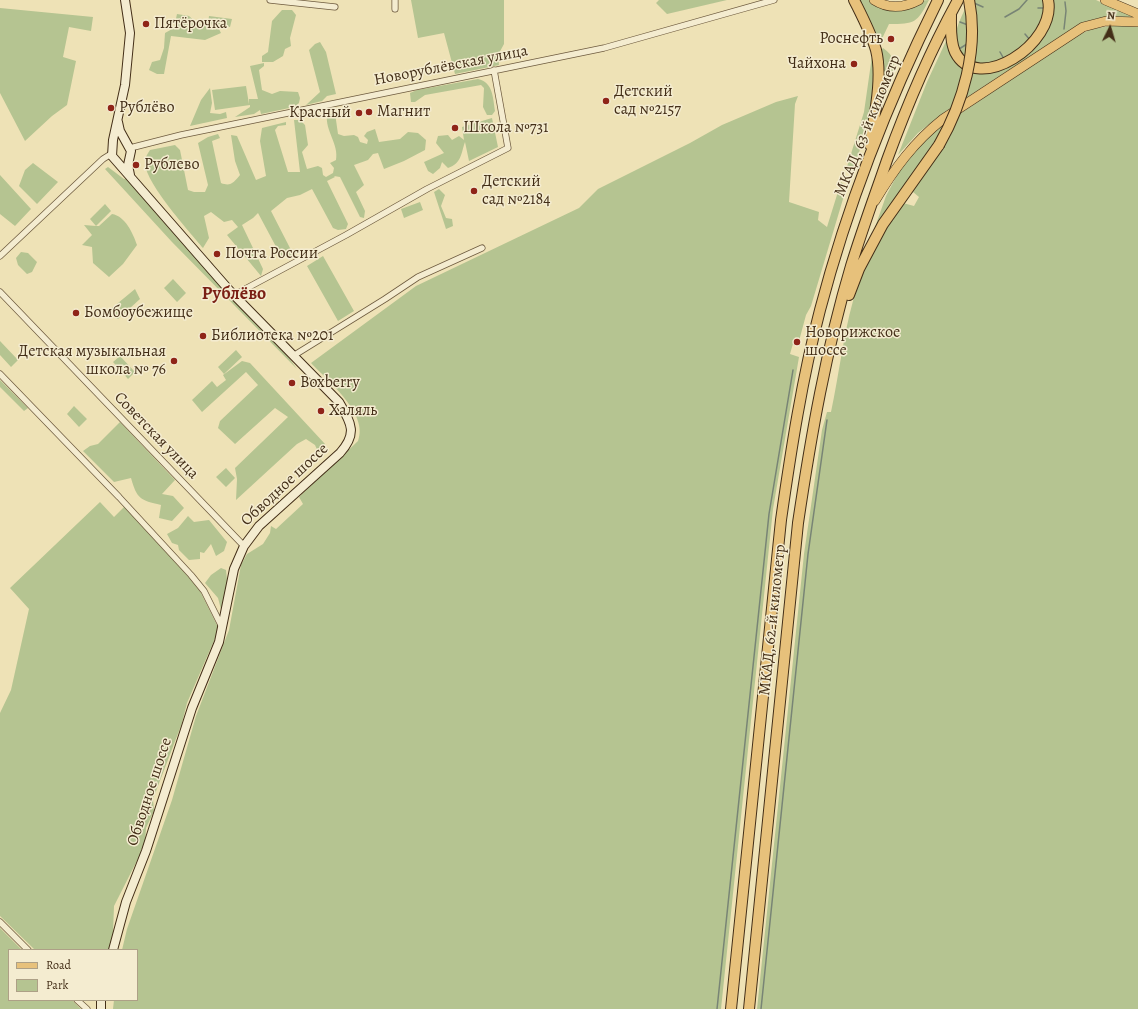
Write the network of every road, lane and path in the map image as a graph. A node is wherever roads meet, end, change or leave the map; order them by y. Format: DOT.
graph roads {
  1 [pos="125,0"];
  2 [pos="270,0"];
  3 [pos="395,0"];
  4 [pos="774,0"];
  5 [pos="854,0"];
  6 [pos="874,0"];
  7 [pos="919,0"];
  8 [pos="938,0"];
  9 [pos="958,0"];
  10 [pos="969,0"];
  11 [pos="1048,0"];
  12 [pos="1104,0"];
  13 [pos="335,6"];
  14 [pos="396,9"];
  15 [pos="951,11"];
  16 [pos="1138,14"];
  17 [pos="1138,22"];
  18 [pos="494,70"];
  19 [pos="118,119"];
  20 [pos="129,150"];
  21 [pos="113,154"];
  22 [pos="866,168"];
  23 [pos="130,178"];
  24 [pos="868,215"];
  25 [pos="859,239"];
  26 [pos="482,248"];
  27 [pos="0,256"];
  28 [pos="833,265"];
  29 [pos="0,292"];
  30 [pos="234,295"];
  31 [pos="830,348"];
  32 [pos="293,356"];
  33 [pos="0,374"];
  34 [pos="244,546"];
  35 [pos="223,629"];
  36 [pos="0,922"];
  37 [pos="27,949"];
  38 [pos="113,949"];
  39 [pos="78,1001"];
  40 [pos="87,1009"];
  41 [pos="731,1009"];
  42 [pos="749,1009"];
  1 -- 19 [label="street"];
  2 -- 13 [label="street"];
  3 -- 14 [label="street"];
  4 -- 18 [label="street, Новорублёвская улица"];
  5 -- 22 [label="highway"];
  6 -- 7 [label="main road"];
  8 -- 22 [label="highway, МКАД, 63-й километр"];
  9 -- 15 [label="highway, МКАД, 63-й километр"];
  10 -- 31 [label="highway, bridge"];
  11 -- 15 [label="highway"];
  12 -- 16 [label="main road"];
  15 -- 24 [label="highway, МКАД, 63-й километр"];
  17 -- 24 [label="main road"];
  18 -- 20 [label="street, Новорублёвская улица"];
  18 -- 30 [label="street"];
  19 -- 20 [label="street"];
  19 -- 21 [label="street"];
  20 -- 21 [label="street"];
  20 -- 21 [label="street"];
  20 -- 23 [label="street"];
  21 -- 23 [label="street, Обводное шоссе"];
  21 -- 27 [label="street"];
  22 -- 28 [label="highway, МКАД, 63-й километр"];
  23 -- 30 [label="street, Обводное шоссе"];
  24 -- 25 [label="highway, МКАД, 63-й километр"];
  25 -- 31 [label="highway, МКАД, 62-й километр"];
  26 -- 32 [label="street"];
  28 -- 41 [label="highway, МКАД, 62-й километр"];
  29 -- 34 [label="street, Советская улица"];
  30 -- 32 [label="street, Обводное шоссе"];
  31 -- 42 [label="highway, МКАД, 62-й километр"];
  32 -- 34 [label="street, Обводное шоссе"];
  33 -- 35 [label="street"];
  34 -- 35 [label="street, Обводное шоссе"];
  35 -- 38 [label="street, Обводное шоссе"];
  36 -- 37 [label="street"];
  39 -- 40 [label="street"];
}
